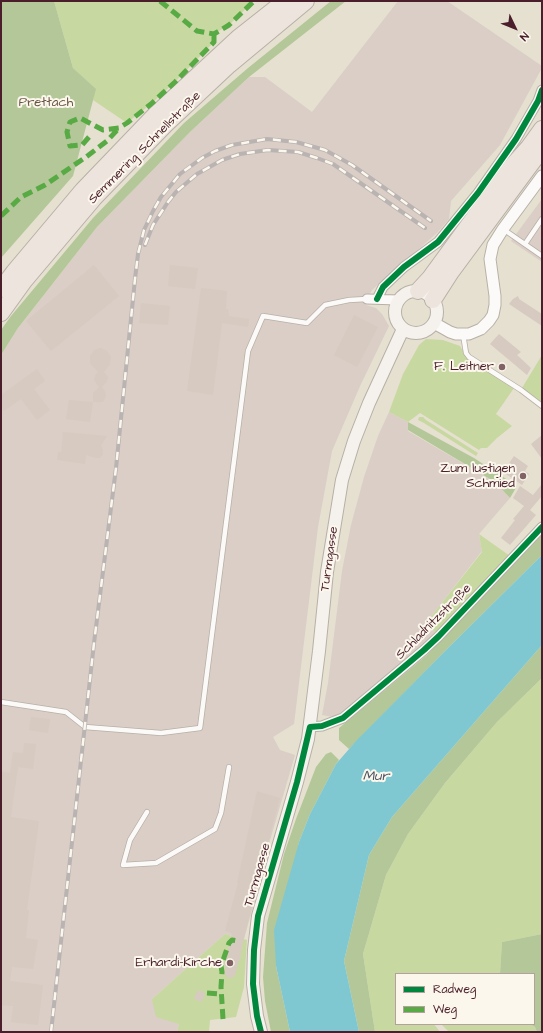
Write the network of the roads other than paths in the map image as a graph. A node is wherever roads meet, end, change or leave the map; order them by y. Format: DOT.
graph roads {
  1 [pos="284,1"];
  2 [pos="306,1"];
  3 [pos="542,90"];
  4 [pos="542,117"];
  5 [pos="542,130"];
  6 [pos="542,149"];
  7 [pos="512,166"];
  8 [pos="542,176"];
  9 [pos="542,219"];
  10 [pos="503,229"];
  11 [pos="525,244"];
  12 [pos="542,256"];
  13 [pos="1,289"];
  14 [pos="418,291"];
  15 [pos="367,299"];
  16 [pos="378,299"];
  17 [pos="398,300"];
  18 [pos="433,300"];
  19 [pos="1,313"];
  20 [pos="434,323"];
  21 [pos="403,329"];
  22 [pos="463,334"];
  23 [pos="542,406"];
  24 [pos="542,527"];
  25 [pos="1,702"];
  26 [pos="310,727"];
  27 [pos="229,767"];
  28 [pos="147,812"];
  29 [pos="261,1032"];
  1 -- 13 [label="highway, Semmering Schnellstraße"];
  2 -- 19 [label="highway, Semmering Schnellstraße"];
  3 -- 16 [label="street"];
  4 -- 7 [label="highway"];
  5 -- 7 [label="highway"];
  6 -- 18 [label="highway"];
  7 -- 14 [label="highway"];
  8 -- 10 [label="street"];
  9 -- 11 [label="lane"];
  10 -- 11 [label="lane"];
  10 -- 22 [label="street"];
  11 -- 12 [label="lane"];
  14 -- 17 [label="main road"];
  14 -- 18 [label="main road"];
  15 -- 16 [label="street"];
  15 -- 25 [label="lane"];
  16 -- 17 [label="street"];
  17 -- 21 [label="main road"];
  18 -- 20 [label="main road"];
  20 -- 21 [label="main road"];
  20 -- 22 [label="street"];
  21 -- 26 [label="main road, Turmgasse"];
  22 -- 23 [label="lane"];
  24 -- 26 [label="street, Schladnitzstraße"];
  26 -- 29 [label="main road, Turmgasse"];
  27 -- 28 [label="lane"];
}
